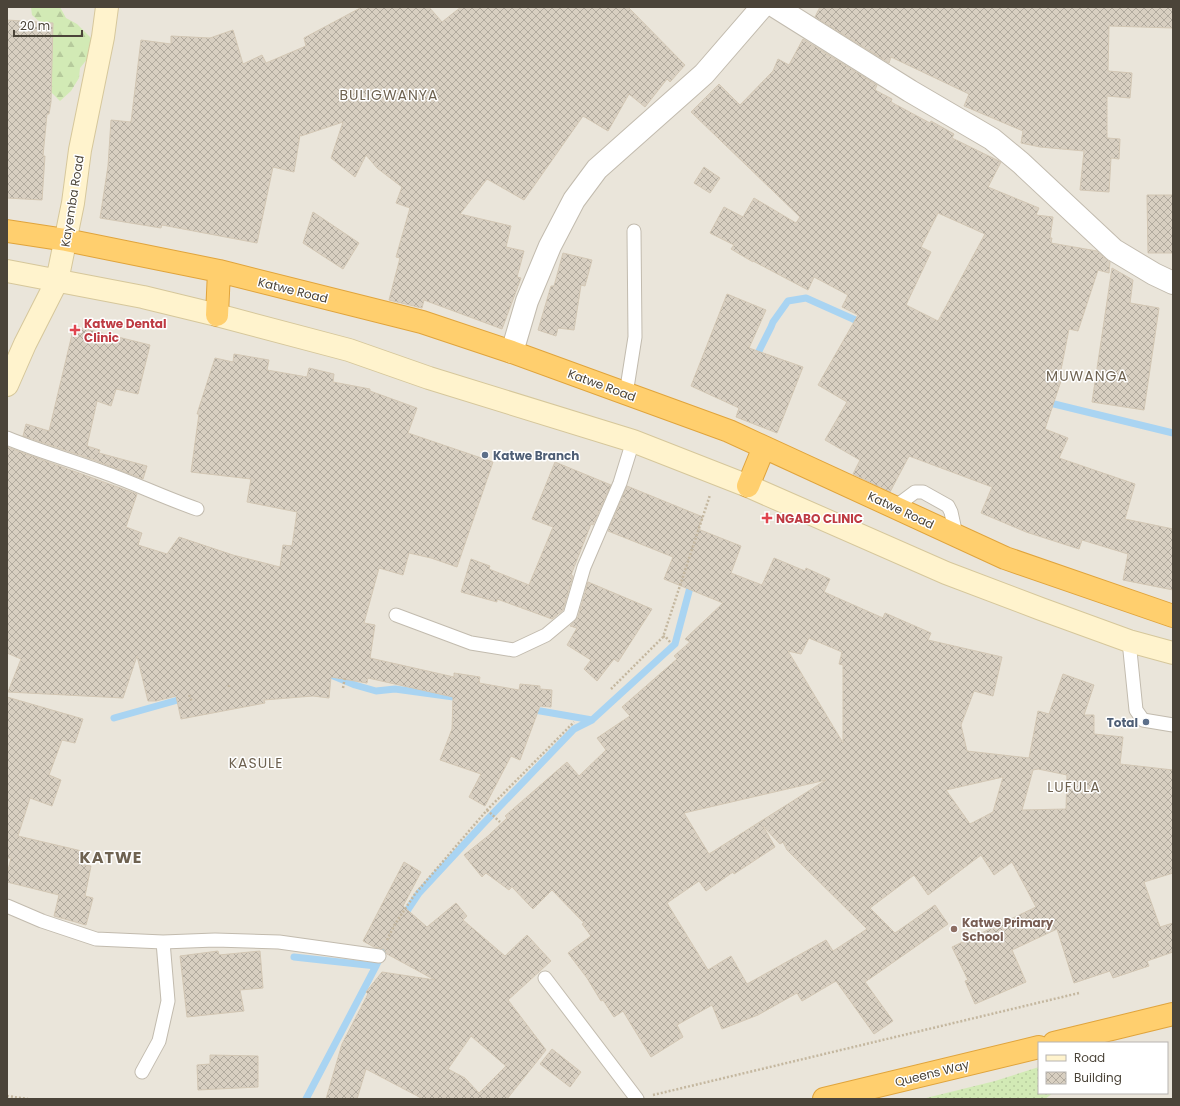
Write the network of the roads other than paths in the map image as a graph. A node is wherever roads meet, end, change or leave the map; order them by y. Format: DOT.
graph roads {
  1 [pos="107,7"];
  2 [pos="762,7"];
  3 [pos="776,7"];
  4 [pos="7,231"];
  5 [pos="634,231"];
  6 [pos="66,240"];
  7 [pos="7,271"];
  8 [pos="219,271"];
  9 [pos="57,281"];
  10 [pos="1173,282"];
  11 [pos="217,315"];
  12 [pos="512,352"];
  13 [pos="7,385"];
  14 [pos="626,394"];
  15 [pos="7,438"];
  16 [pos="633,441"];
  17 [pos="764,448"];
  18 [pos="748,486"];
  19 [pos="197,509"];
  20 [pos="396,615"];
  21 [pos="1173,616"];
  22 [pos="1129,641"];
  23 [pos="1173,653"];
  24 [pos="1173,725"];
  25 [pos="7,906"];
  26 [pos="163,942"];
  27 [pos="379,956"];
  28 [pos="545,978"];
  29 [pos="1173,1014"];
  30 [pos="1058,1042"];
  31 [pos="1038,1047"];
  32 [pos="142,1072"];
  33 [pos="637,1099"];
  34 [pos="824,1099"];
  1 -- 6 [label="street, Kayemba Road"];
  2 -- 12 [label="street"];
  3 -- 10 [label="street"];
  4 -- 6 [label="highway, Katwe Road"];
  5 -- 14 [label="lane"];
  6 -- 8 [label="highway, Katwe Road"];
  6 -- 9 [label="street, Kayemba Road"];
  7 -- 9 [label="street"];
  8 -- 11 [label="highway"];
  8 -- 12 [label="highway, Katwe Road"];
  9 -- 11 [label="street"];
  9 -- 13 [label="street, Kayemba Road"];
  11 -- 16 [label="street"];
  12 -- 14 [label="highway, Katwe Road"];
  14 -- 17 [label="highway, Katwe Road"];
  15 -- 19 [label="lane"];
  16 -- 18 [label="street"];
  16 -- 20 [label="lane"];
  17 -- 18 [label="highway"];
  17 -- 21 [label="highway, Katwe Road"];
  18 -- 22 [label="street"];
  22 -- 23 [label="street"];
  22 -- 24 [label="lane"];
  25 -- 26 [label="lane"];
  26 -- 27 [label="lane"];
  26 -- 32 [label="lane"];
  28 -- 33 [label="lane"];
  29 -- 30 [label="highway"];
  31 -- 34 [label="highway, Queens Way"];
}
